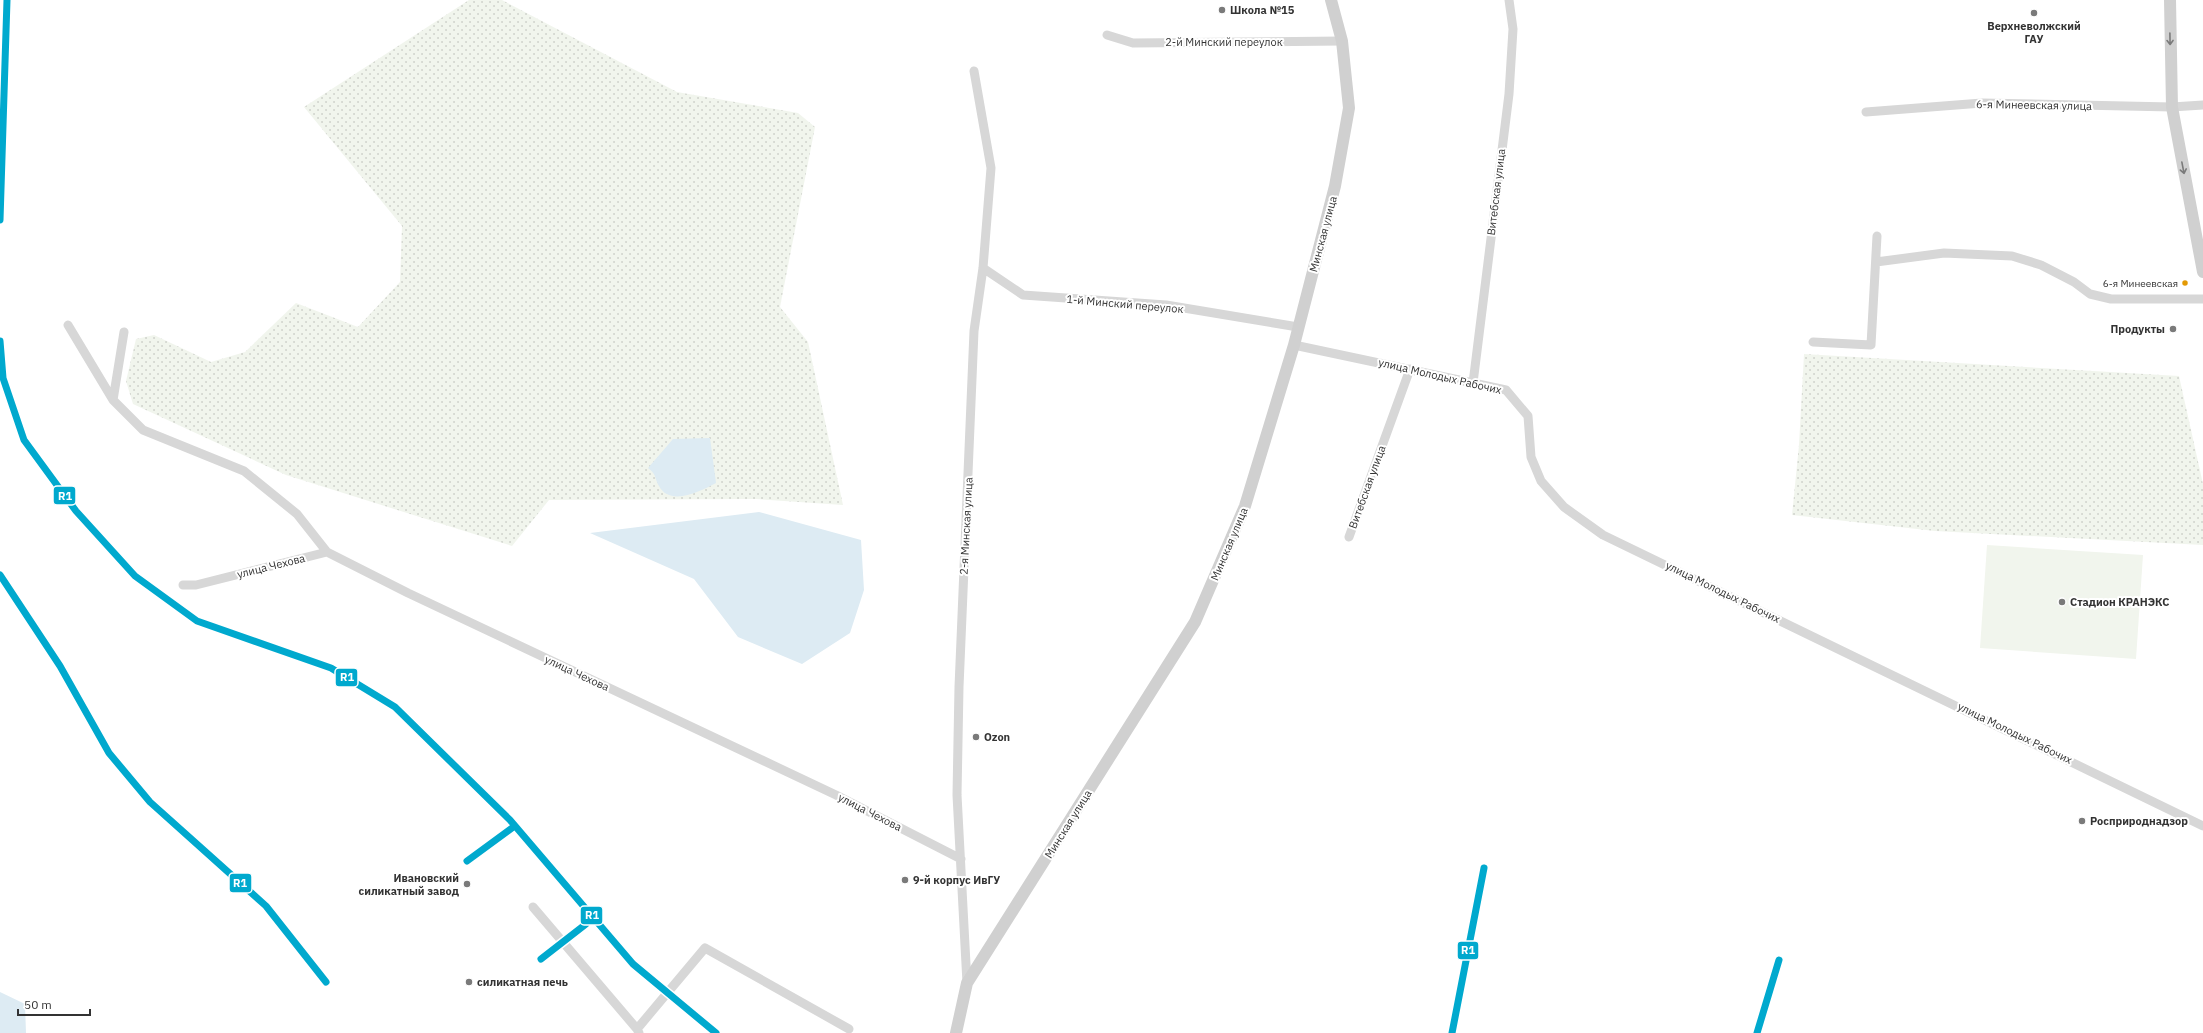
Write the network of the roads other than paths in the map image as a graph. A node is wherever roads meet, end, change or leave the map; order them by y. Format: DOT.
graph roads {
  1 [pos="1331,0"];
  2 [pos="1509,0"];
  3 [pos="2170,0"];
  4 [pos="1107,35"];
  5 [pos="1342,41"];
  6 [pos="974,71"];
  7 [pos="2203,105"];
  8 [pos="2172,107"];
  9 [pos="1866,112"];
  10 [pos="1877,236"];
  11 [pos="2201,247"];
  12 [pos="1876,262"];
  13 [pos="983,268"];
  14 [pos="2203,272"];
  15 [pos="2203,299"];
  16 [pos="68,325"];
  17 [pos="1298,327"];
  18 [pos="124,332"];
  19 [pos="1813,342"];
  20 [pos="1294,345"];
  21 [pos="1410,369"];
  22 [pos="1473,383"];
  23 [pos="113,400"];
  24 [pos="1349,537"];
  25 [pos="327,552"];
  26 [pos="183,585"];
  27 [pos="2203,826"];
  28 [pos="961,859"];
  29 [pos="533,907"];
  30 [pos="967,983"];
  31 [pos="849,1029"];
  32 [pos="638,1031"];
  33 [pos="956,1033"];
  1 -- 5 [label="main road, Минская улица"];
  2 -- 22 [label="street, Витебская улица"];
  3 -- 8 [label="main road, one-way"];
  4 -- 5 [label="street, 2-й Минский переулок"];
  5 -- 17 [label="main road, Минская улица"];
  6 -- 13 [label="street, 2-я Минская улица"];
  7 -- 8 [label="street, 6-я Минеевская улица"];
  8 -- 9 [label="street, 6-я Минеевская улица"];
  8 -- 11 [label="main road, one-way"];
  10 -- 12 [label="street"];
  11 -- 14 [label="main road"];
  12 -- 15 [label="street"];
  12 -- 19 [label="street"];
  13 -- 17 [label="street, 1-й Минский переулок"];
  13 -- 28 [label="street, 2-я Минская улица"];
  16 -- 23 [label="street"];
  17 -- 20 [label="main road, Минская улица"];
  18 -- 23 [label="street"];
  20 -- 21 [label="street, улица Молодых Рабочих"];
  20 -- 30 [label="main road, Минская улица"];
  21 -- 22 [label="street, улица Молодых Рабочих"];
  21 -- 24 [label="street, Витебская улица"];
  22 -- 27 [label="street, улица Молодых Рабочих"];
  23 -- 25 [label="street"];
  25 -- 26 [label="street, улица Чехова"];
  25 -- 28 [label="street, улица Чехова"];
  28 -- 30 [label="street, 2-я Минская улица"];
  29 -- 32 [label="street"];
  30 -- 33 [label="main road, Минская улица"];
  31 -- 32 [label="street"];
}
